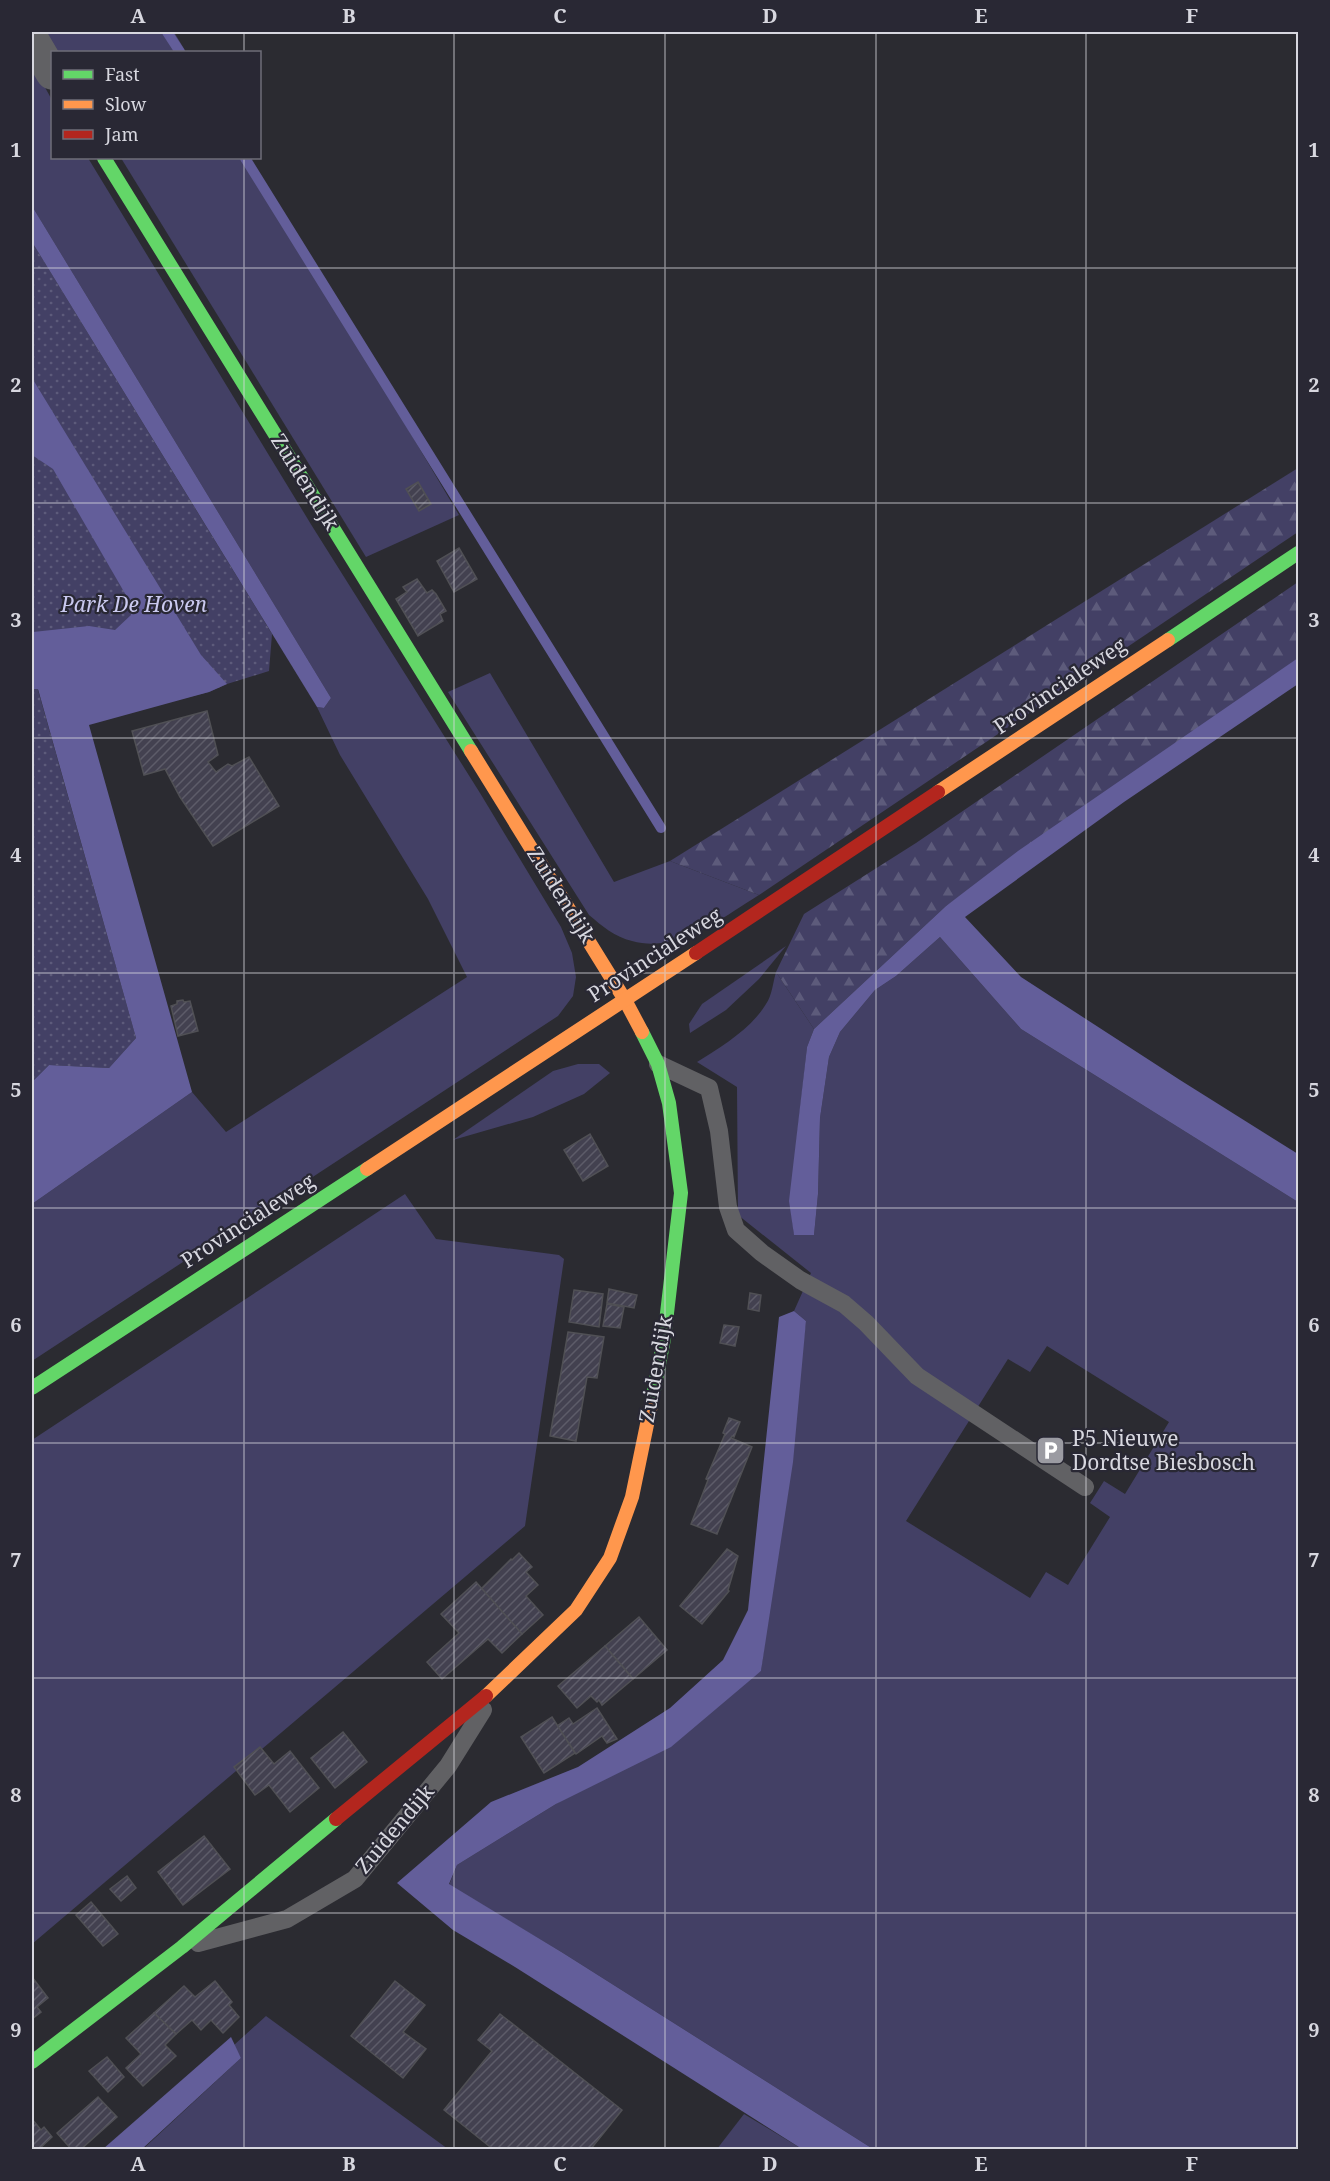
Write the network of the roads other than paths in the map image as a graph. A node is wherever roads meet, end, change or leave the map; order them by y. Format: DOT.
graph roads {
  1 [pos="32,39"];
  2 [pos="51,72"];
  3 [pos="105,159"];
  4 [pos="1299,553"];
  5 [pos="626,1000"];
  6 [pos="657,1064"];
  7 [pos="32,1388"];
  8 [pos="1084,1487"];
  9 [pos="500,1684"];
  10 [pos="182,1947"];
  11 [pos="32,2062"];
  1 -- 2 [label="street"];
  3 -- 5 [label="street, Zuidendijk"];
  4 -- 5 [label="street, Provincialeweg"];
  5 -- 6 [label="street, Zuidendijk"];
  5 -- 7 [label="street, Provincialeweg"];
  6 -- 8 [label="lane"];
  6 -- 9 [label="street, Zuidendijk"];
  9 -- 10 [label="street, Zuidendijk"];
  9 -- 10 [label="lane, Zuidendijk"];
  10 -- 11 [label="street, Zuidendijk"];
}
